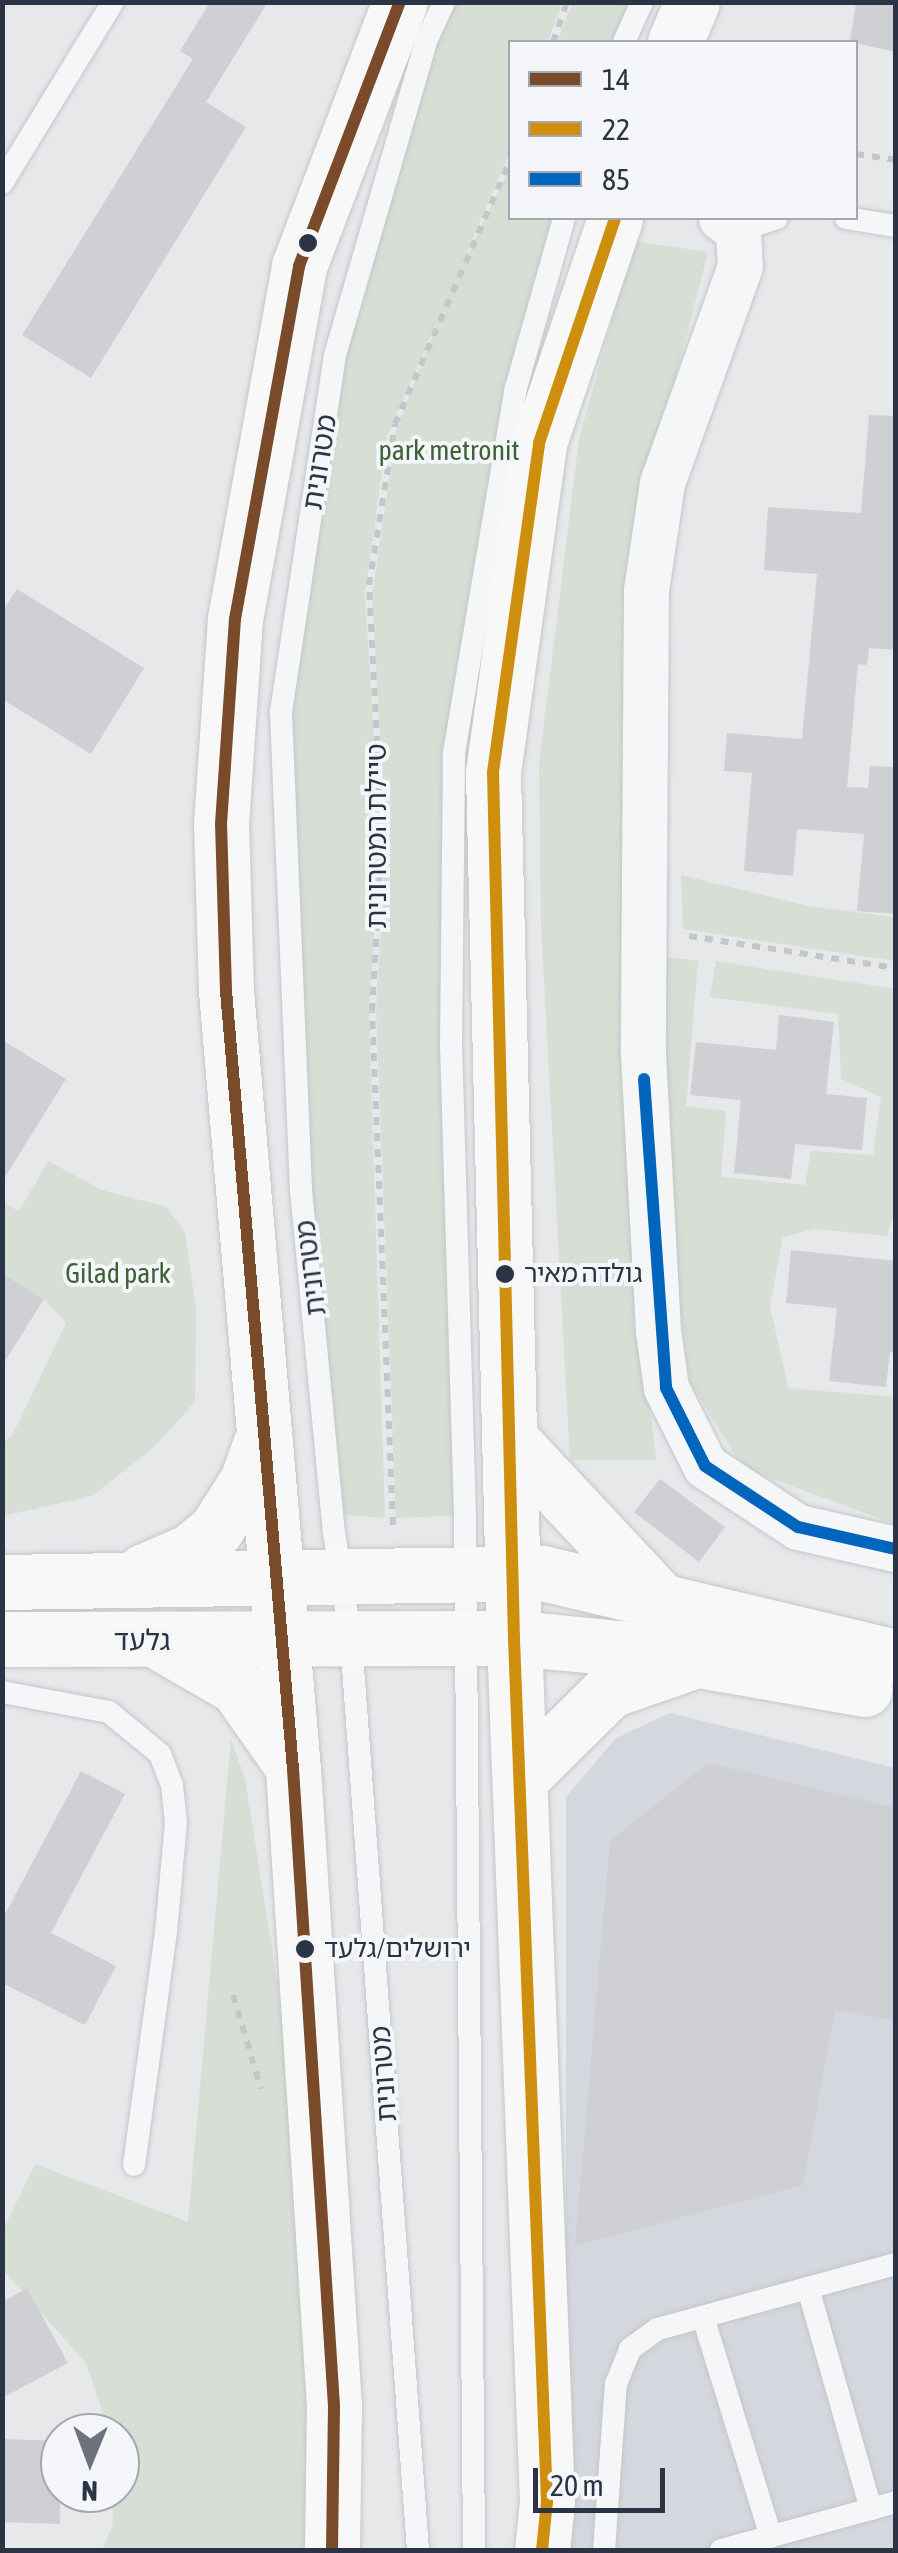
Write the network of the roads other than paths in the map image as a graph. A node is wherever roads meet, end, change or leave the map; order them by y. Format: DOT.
graph roads {
  1 [pos="113,2"];
  2 [pos="400,2"];
  3 [pos="444,2"];
  4 [pos="642,2"];
  5 [pos="670,2"];
  6 [pos="692,2"];
  7 [pos="625,40"];
  8 [pos="662,40"];
  9 [pos="676,40"];
  10 [pos="2,183"];
  11 [pos="563,220"];
  12 [pos="614,220"];
  13 [pos="858,220"];
  14 [pos="746,222"];
  15 [pos="896,226"];
  16 [pos="264,1434"];
  17 [pos="510,1439"];
  18 [pos="896,1549"];
  19 [pos="489,1573"];
  20 [pos="275,1574"];
  21 [pos="341,1574"];
  22 [pos="126,1576"];
  23 [pos="2,1582"];
  24 [pos="659,1598"];
  25 [pos="2,1639"];
  26 [pos="488,1639"];
  27 [pos="152,1640"];
  28 [pos="282,1640"];
  29 [pos="352,1640"];
  30 [pos="896,1657"];
  31 [pos="700,1660"];
  32 [pos="2,1692"];
  33 [pos="896,1696"];
  34 [pos="293,1769"];
  35 [pos="522,1777"];
  36 [pos="134,2165"];
  37 [pos="896,2264"];
  38 [pos="808,2288"];
  39 [pos="704,2316"];
  40 [pos="896,2502"];
  41 [pos="872,2509"];
  42 [pos="771,2537"];
  43 [pos="332,2550"];
  44 [pos="418,2550"];
  45 [pos="474,2550"];
  46 [pos="542,2550"];
  47 [pos="604,2550"];
  48 [pos="722,2550"];
  1 -- 10 [label="lane"];
  2 -- 16 [label="main road"];
  3 -- 21 [label="lane, מטרונית"];
  4 -- 7 [label="lane"];
  5 -- 8 [label="main road"];
  6 -- 9 [label="main road"];
  11 -- 19 [label="lane"];
  12 -- 17 [label="main road"];
  13 -- 15 [label="lane"];
  14 -- 18 [label="street"];
  16 -- 20 [label="main road"];
  16 -- 22 [label="main road"];
  17 -- 19 [label="main road"];
  17 -- 24 [label="main road"];
  19 -- 21 [label="main road"];
  19 -- 24 [label="main road"];
  19 -- 26 [label="main road"];
  20 -- 21 [label="main road"];
  20 -- 22 [label="main road"];
  20 -- 28 [label="main road"];
  21 -- 29 [label="lane, מטרונית"];
  22 -- 23 [label="main road"];
  24 -- 30 [label="main road"];
  25 -- 27 [label="main road, גלעד"];
  26 -- 29 [label="main road"];
  26 -- 31 [label="main road"];
  26 -- 35 [label="main road"];
  26 -- 45 [label="lane"];
  27 -- 28 [label="main road, גלעד"];
  27 -- 34 [label="main road"];
  28 -- 29 [label="main road"];
  28 -- 34 [label="main road"];
  29 -- 44 [label="lane, מטרונית"];
  31 -- 33 [label="main road"];
  31 -- 35 [label="main road"];
  32 -- 36 [label="lane"];
  34 -- 43 [label="main road"];
  35 -- 46 [label="main road"];
  37 -- 38 [label="lane"];
  38 -- 39 [label="lane"];
  38 -- 41 [label="lane"];
  39 -- 42 [label="lane"];
  39 -- 47 [label="lane"];
  40 -- 41 [label="lane"];
  41 -- 42 [label="lane"];
  42 -- 48 [label="lane"];
}
